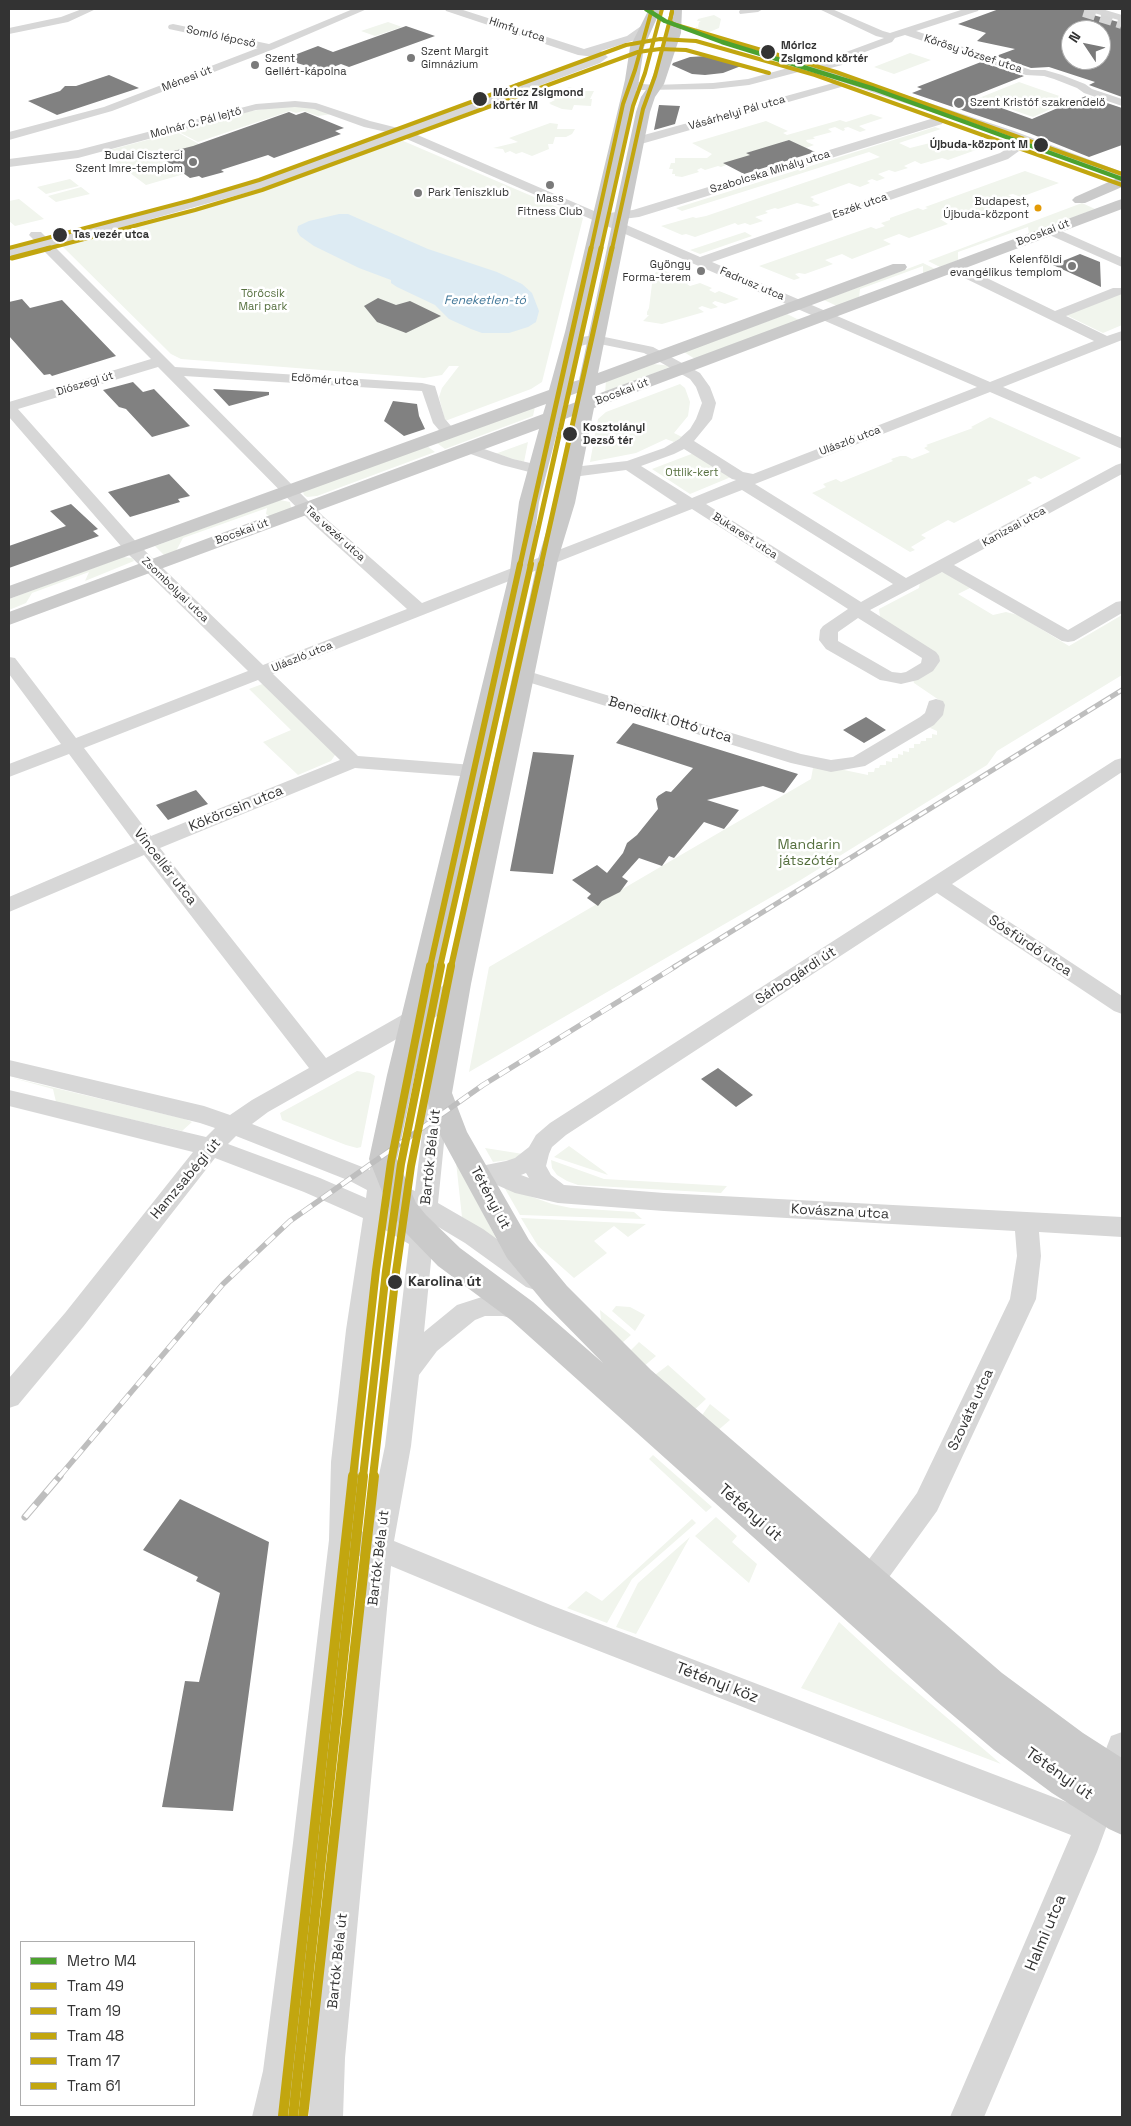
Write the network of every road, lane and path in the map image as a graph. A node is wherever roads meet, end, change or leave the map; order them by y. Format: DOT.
graph roads {
  1 [pos="91,9"];
  2 [pos="362,9"];
  3 [pos="450,9"];
  4 [pos="655,9"];
  5 [pos="676,9"];
  6 [pos="758,9"];
  7 [pos="824,9"];
  8 [pos="974,9"];
  9 [pos="1084,10"];
  10 [pos="744,12"];
  11 [pos="1122,18"];
  12 [pos="648,26"];
  13 [pos="173,27"];
  14 [pos="9,31"];
  15 [pos="911,33"];
  16 [pos="890,38"];
  17 [pos="270,47"];
  18 [pos="583,52"];
  19 [pos="568,58"];
  20 [pos="810,68"];
  21 [pos="792,71"];
  22 [pos="632,81"];
  23 [pos="836,85"];
  24 [pos="654,88"];
  25 [pos="1122,103"];
  26 [pos="938,121"];
  27 [pos="382,126"];
  28 [pos="401,126"];
  29 [pos="9,136"];
  30 [pos="356,136"];
  31 [pos="637,141"];
  32 [pos="1009,147"];
  33 [pos="9,163"];
  34 [pos="246,176"];
  35 [pos="1121,183"];
  36 [pos="1122,204"];
  37 [pos="1062,206"];
  38 [pos="600,218"];
  39 [pos="620,221"];
  40 [pos="73,223"];
  41 [pos="51,228"];
  42 [pos="1050,230"];
  43 [pos="45,244"];
  44 [pos="9,254"];
  45 [pos="701,261"];
  46 [pos="911,262"];
  47 [pos="1122,262"];
  48 [pos="953,267"];
  49 [pos="1118,291"];
  50 [pos="800,304"];
  51 [pos="1060,314"];
  52 [pos="826,315"];
  53 [pos="1122,335"];
  54 [pos="595,339"];
  55 [pos="1106,342"];
  56 [pos="571,346"];
  57 [pos="661,356"];
  58 [pos="165,366"];
  59 [pos="684,369"];
  60 [pos="587,383"];
  61 [pos="989,387"];
  62 [pos="559,393"];
  63 [pos="585,406"];
  64 [pos="9,407"];
  65 [pos="551,417"];
  66 [pos="449,433"];
  67 [pos="684,442"];
  68 [pos="1122,444"];
  69 [pos="467,448"];
  70 [pos="629,465"];
  71 [pos="1122,468"];
  72 [pos="537,469"];
  73 [pos="572,472"];
  74 [pos="746,481"];
  75 [pos="289,491"];
  76 [pos="692,503"];
  77 [pos="306,508"];
  78 [pos="556,530"];
  79 [pos="594,542"];
  80 [pos="133,548"];
  81 [pos="548,559"];
  82 [pos="151,566"];
  83 [pos="944,566"];
  84 [pos="520,570"];
  85 [pos="906,585"];
  86 [pos="9,593"];
  87 [pos="1122,606"];
  88 [pos="860,609"];
  89 [pos="419,610"];
  90 [pos="9,619"];
  91 [pos="9,662"];
  92 [pos="261,673"];
  93 [pos="524,675"];
  94 [pos="936,705"];
  95 [pos="72,746"];
  96 [pos="353,762"];
  97 [pos="1119,770"];
  98 [pos="9,771"];
  99 [pos="473,771"];
  100 [pos="148,845"];
  101 [pos="938,884"];
  102 [pos="9,905"];
  103 [pos="458,984"];
  104 [pos="1122,1006"];
  105 [pos="414,1019"];
  106 [pos="9,1068"];
  107 [pos="324,1070"];
  108 [pos="438,1093"];
  109 [pos="9,1098"];
  110 [pos="233,1125"];
  111 [pos="210,1147"];
  112 [pos="537,1153"];
  113 [pos="481,1167"];
  114 [pos="384,1188"];
  115 [pos="558,1194"];
  116 [pos="1026,1222"];
  117 [pos="1122,1226"];
  118 [pos="419,1227"];
  119 [pos="556,1295"];
  120 [pos="522,1311"];
  121 [pos="408,1370"];
  122 [pos="9,1397"];
  123 [pos="343,1540"];
  124 [pos="379,1548"];
  125 [pos="869,1582"];
  126 [pos="1111,1791"];
  127 [pos="269,2117"];
  128 [pos="326,2117"];
  129 [pos="967,2117"];
  1 -- 14 [label="street"];
  2 -- 17 [label="street, Ménesi út"];
  3 -- 18 [label="street, Himfy utca"];
  4 -- 12 [label="main road"];
  5 -- 24 [label="main road, Bartók Béla út"];
  6 -- 10 [label="street"];
  7 -- 16 [label="street"];
  8 -- 15 [label="street"];
  9 -- 11 [label="street"];
  12 -- 18 [label="street"];
  12 -- 22 [label="main road"];
  13 -- 17 [label="street, Somló lépcső"];
  15 -- 16 [label="street"];
  15 -- 25 [label="street, Kőrösy József utca"];
  16 -- 20 [label="street"];
  17 -- 29 [label="street, Ménesi út"];
  18 -- 19 [label="street"];
  18 -- 28 [label="street, Himfy utca"];
  20 -- 21 [label="street"];
  20 -- 35 [label="street"];
  21 -- 23 [label="street"];
  21 -- 24 [label="street"];
  22 -- 24 [label="street"];
  22 -- 38 [label="main road"];
  23 -- 26 [label="street"];
  23 -- 31 [label="street, Vásárhelyi Pál utca"];
  24 -- 31 [label="main road, Bartók Béla út"];
  26 -- 32 [label="street"];
  26 -- 39 [label="street, Szabolcska Mihály utca"];
  27 -- 28 [label="street, Fadrusz utca"];
  27 -- 30 [label="street"];
  27 -- 33 [label="street, Molnár C. Pál lejtő"];
  28 -- 38 [label="street, Fadrusz utca"];
  28 -- 43 [label="street"];
  31 -- 39 [label="main road, Bartók Béla út"];
  32 -- 35 [label="street"];
  32 -- 45 [label="street, Eszék utca"];
  34 -- 40 [label="street"];
  35 -- 37 [label="main road, Bocskai út"];
  36 -- 42 [label="main road, Bocskai út"];
  38 -- 39 [label="street, Fadrusz utca"];
  38 -- 56 [label="main road"];
  39 -- 45 [label="street, Fadrusz utca"];
  39 -- 54 [label="main road, Bartók Béla út"];
  41 -- 43 [label="street, Tas vezér utca"];
  42 -- 47 [label="street"];
  42 -- 48 [label="main road, Bocskai út"];
  43 -- 44 [label="street"];
  43 -- 58 [label="street, Tas vezér utca"];
  45 -- 50 [label="street, Fadrusz utca"];
  46 -- 50 [label="main road, Bocskai út"];
  48 -- 52 [label="main road, Bocskai út"];
  48 -- 55 [label="street"];
  49 -- 51 [label="street"];
  50 -- 52 [label="street, Fadrusz utca"];
  50 -- 57 [label="main road, Bocskai út"];
  52 -- 59 [label="main road, Bocskai út"];
  52 -- 61 [label="street, Fadrusz utca"];
  53 -- 55 [label="street, Ulászló utca"];
  54 -- 56 [label="street"];
  54 -- 57 [label="street"];
  54 -- 60 [label="main road, Bartók Béla út"];
  55 -- 61 [label="street, Ulászló utca"];
  56 -- 62 [label="main road"];
  57 -- 59 [label="street"];
  57 -- 60 [label="main road, Bocskai út"];
  58 -- 64 [label="street, Diószegi út"];
  58 -- 66 [label="street, Edömér utca"];
  58 -- 75 [label="street, Tas vezér utca"];
  59 -- 63 [label="main road, Bocskai út"];
  59 -- 67 [label="street"];
  60 -- 62 [label="main road, Bocskai út"];
  60 -- 63 [label="main road, Bartók Béla út"];
  60 -- 65 [label="main road"];
  61 -- 68 [label="street, Fadrusz utca"];
  61 -- 74 [label="street, Ulászló utca"];
  62 -- 65 [label="main road"];
  62 -- 66 [label="main road, Bocskai út"];
  63 -- 65 [label="main road, Bocskai út"];
  63 -- 73 [label="main road, Bartók Béla út"];
  64 -- 80 [label="street, Zsombolyai utca"];
  65 -- 69 [label="main road, Bocskai út"];
  65 -- 72 [label="main road"];
  66 -- 75 [label="main road, Bocskai út"];
  67 -- 70 [label="street"];
  67 -- 74 [label="street"];
  69 -- 72 [label="street"];
  69 -- 77 [label="main road, Bocskai út"];
  70 -- 73 [label="street"];
  70 -- 76 [label="street, Bukarest utca"];
  71 -- 83 [label="street, Kanizsai utca"];
  72 -- 84 [label="main road"];
  73 -- 78 [label="main road, Bartók Béla út"];
  74 -- 76 [label="street, Ulászló utca"];
  74 -- 85 [label="street"];
  75 -- 77 [label="street, Tas vezér utca"];
  75 -- 80 [label="main road, Bocskai út"];
  76 -- 79 [label="street, Ulászló utca"];
  76 -- 88 [label="street, Bukarest utca"];
  77 -- 82 [label="main road, Bocskai út"];
  77 -- 89 [label="street, Tas vezér utca"];
  78 -- 79 [label="street"];
  78 -- 81 [label="main road, Bartók Béla út"];
  79 -- 81 [label="street, Ulászló utca"];
  80 -- 82 [label="street, Zsombolyai utca"];
  80 -- 86 [label="main road, Bocskai út"];
  81 -- 84 [label="street, Ulászló utca"];
  81 -- 93 [label="main road, Bartók Béla út"];
  82 -- 90 [label="main road, Bocskai út"];
  82 -- 92 [label="street, Zsombolyai utca"];
  83 -- 85 [label="street, Kanizsai utca"];
  83 -- 87 [label="street"];
  84 -- 89 [label="street, Ulászló utca"];
  84 -- 99 [label="main road"];
  85 -- 88 [label="street, Bukarest utca"];
  88 -- 88 [label="street, Bukarest utca"];
  89 -- 92 [label="street, Ulászló utca"];
  91 -- 95 [label="street, Vincellér utca"];
  92 -- 95 [label="street, Ulászló utca"];
  92 -- 96 [label="street, Zsombolyai utca"];
  93 -- 94 [label="street, Benedikt Ottó utca"];
  93 -- 103 [label="main road, Bartók Béla út"];
  95 -- 98 [label="street, Ulászló utca"];
  95 -- 100 [label="street, Vincellér utca"];
  96 -- 99 [label="street, Kökörcsin utca"];
  96 -- 100 [label="street, Kökörcsin utca"];
  97 -- 101 [label="street, Sárbogárdi út"];
  99 -- 105 [label="main road"];
  100 -- 102 [label="street, Kökörcsin utca"];
  100 -- 107 [label="street, Vincellér utca"];
  101 -- 104 [label="street, Sósfürdő utca"];
  101 -- 112 [label="street, Sárbogárdi út"];
  103 -- 105 [label="street, Hamzsabégi út"];
  103 -- 108 [label="main road, Bartók Béla út"];
  105 -- 107 [label="street, Hamzsabégi út"];
  105 -- 114 [label="main road"];
  106 -- 110 [label="street"];
  107 -- 110 [label="street, Hamzsabégi út"];
  108 -- 113 [label="main road, Tétényi út"];
  108 -- 118 [label="street, Bartók Béla út"];
  109 -- 111 [label="street"];
  110 -- 111 [label="street, Hamzsabégi út"];
  110 -- 114 [label="street"];
  111 -- 114 [label="street"];
  111 -- 122 [label="street, Hamzsabégi út"];
  112 -- 113 [label="street, Sárbogárdi út"];
  112 -- 115 [label="street"];
  113 -- 115 [label="street, Kovászna utca"];
  113 -- 119 [label="main road, Tétényi út"];
  114 -- 118 [label="main road, Tétényi út"];
  114 -- 123 [label="street"];
  115 -- 116 [label="street, Kovászna utca"];
  116 -- 117 [label="street, Kovászna utca"];
  116 -- 125 [label="street, Szováta utca"];
  118 -- 119 [label="street, Tétényi út"];
  118 -- 120 [label="main road, Tétényi út"];
  118 -- 121 [label="street, Bartók Béla út"];
  119 -- 125 [label="main road, Tétényi út"];
  120 -- 121 [label="street"];
  120 -- 126 [label="main road, Tétényi út"];
  121 -- 124 [label="street, Bartók Béla út"];
  123 -- 124 [label="street, Tétényi köz"];
  123 -- 127 [label="street"];
  124 -- 126 [label="street, Tétényi köz"];
  124 -- 128 [label="street, Bartók Béla út"];
  125 -- 126 [label="main road, Tétényi út"];
  126 -- 129 [label="street, Halmi utca"];
}
